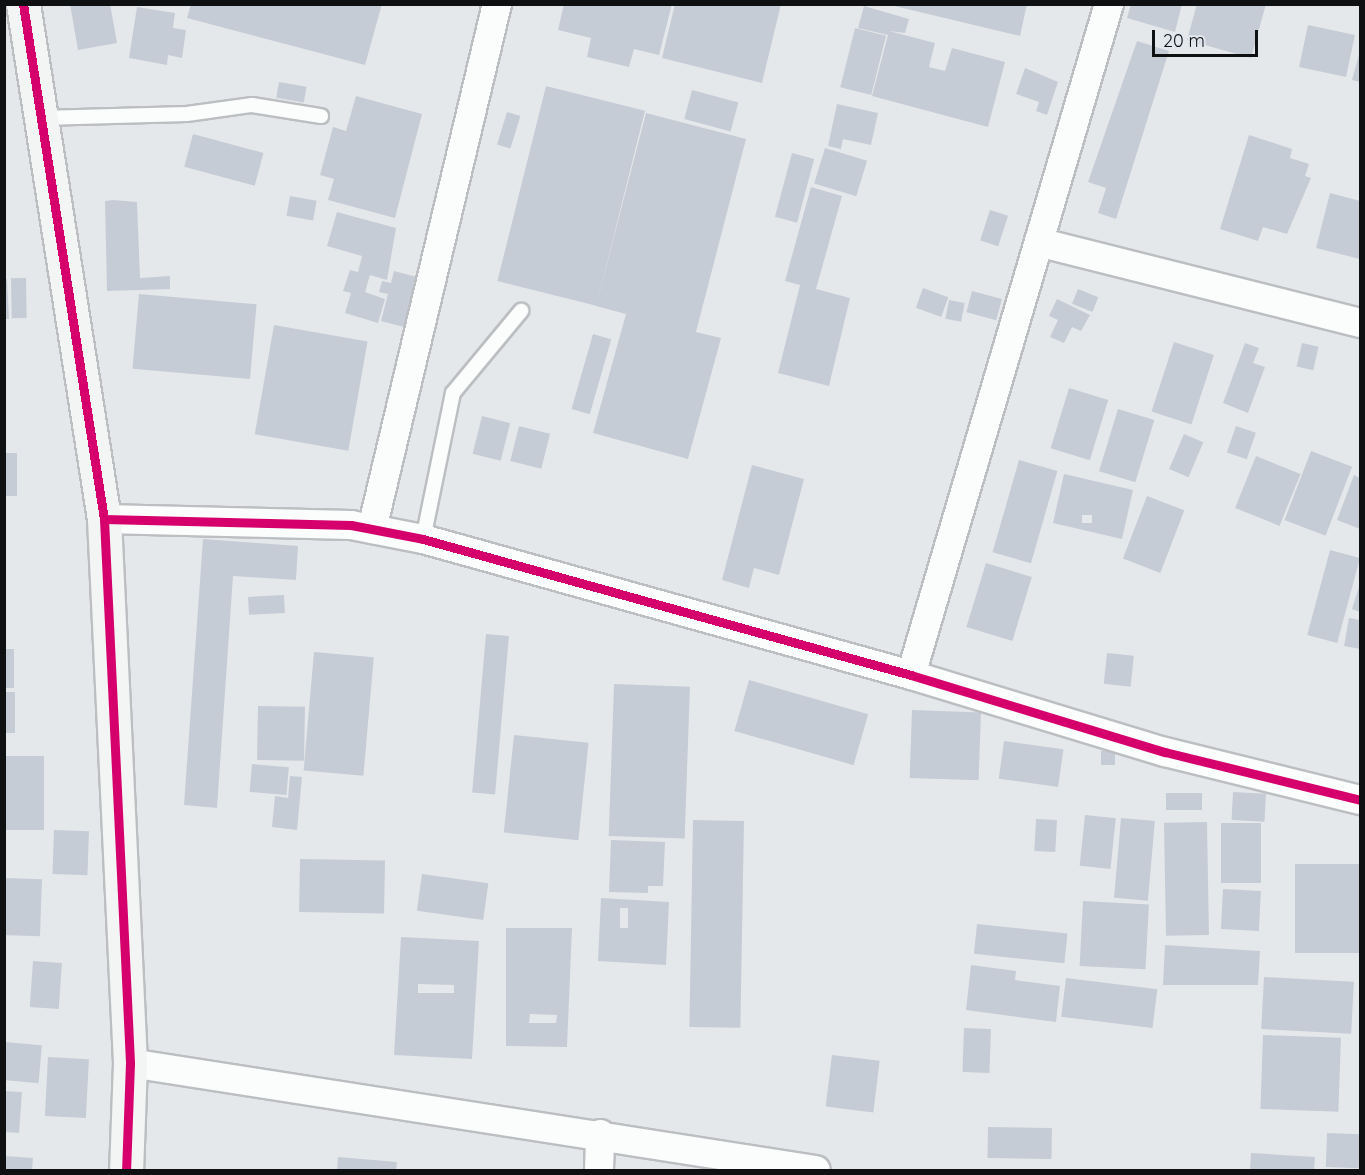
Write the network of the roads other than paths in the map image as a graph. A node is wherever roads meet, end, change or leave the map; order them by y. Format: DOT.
graph roads {
  1 [pos="23,4"];
  2 [pos="497,4"];
  3 [pos="1109,4"];
  4 [pos="321,116"];
  5 [pos="41,118"];
  6 [pos="1042,243"];
  7 [pos="521,311"];
  8 [pos="1360,322"];
  9 [pos="104,519"];
  10 [pos="372,529"];
  11 [pos="423,539"];
  12 [pos="911,675"];
  13 [pos="1360,800"];
  14 [pos="130,1063"];
  15 [pos="600,1134"];
  16 [pos="126,1170"];
  17 [pos="599,1170"];
  18 [pos="816,1170"];
  1 -- 5 [label="street"];
  2 -- 10 [label="street"];
  3 -- 6 [label="street"];
  4 -- 5 [label="lane"];
  5 -- 9 [label="street"];
  6 -- 8 [label="street"];
  6 -- 12 [label="street"];
  7 -- 11 [label="lane"];
  9 -- 10 [label="street"];
  9 -- 14 [label="street"];
  10 -- 11 [label="street"];
  11 -- 12 [label="street"];
  12 -- 13 [label="street"];
  14 -- 15 [label="street"];
  14 -- 16 [label="street"];
  15 -- 17 [label="street"];
  15 -- 18 [label="street"];
}
